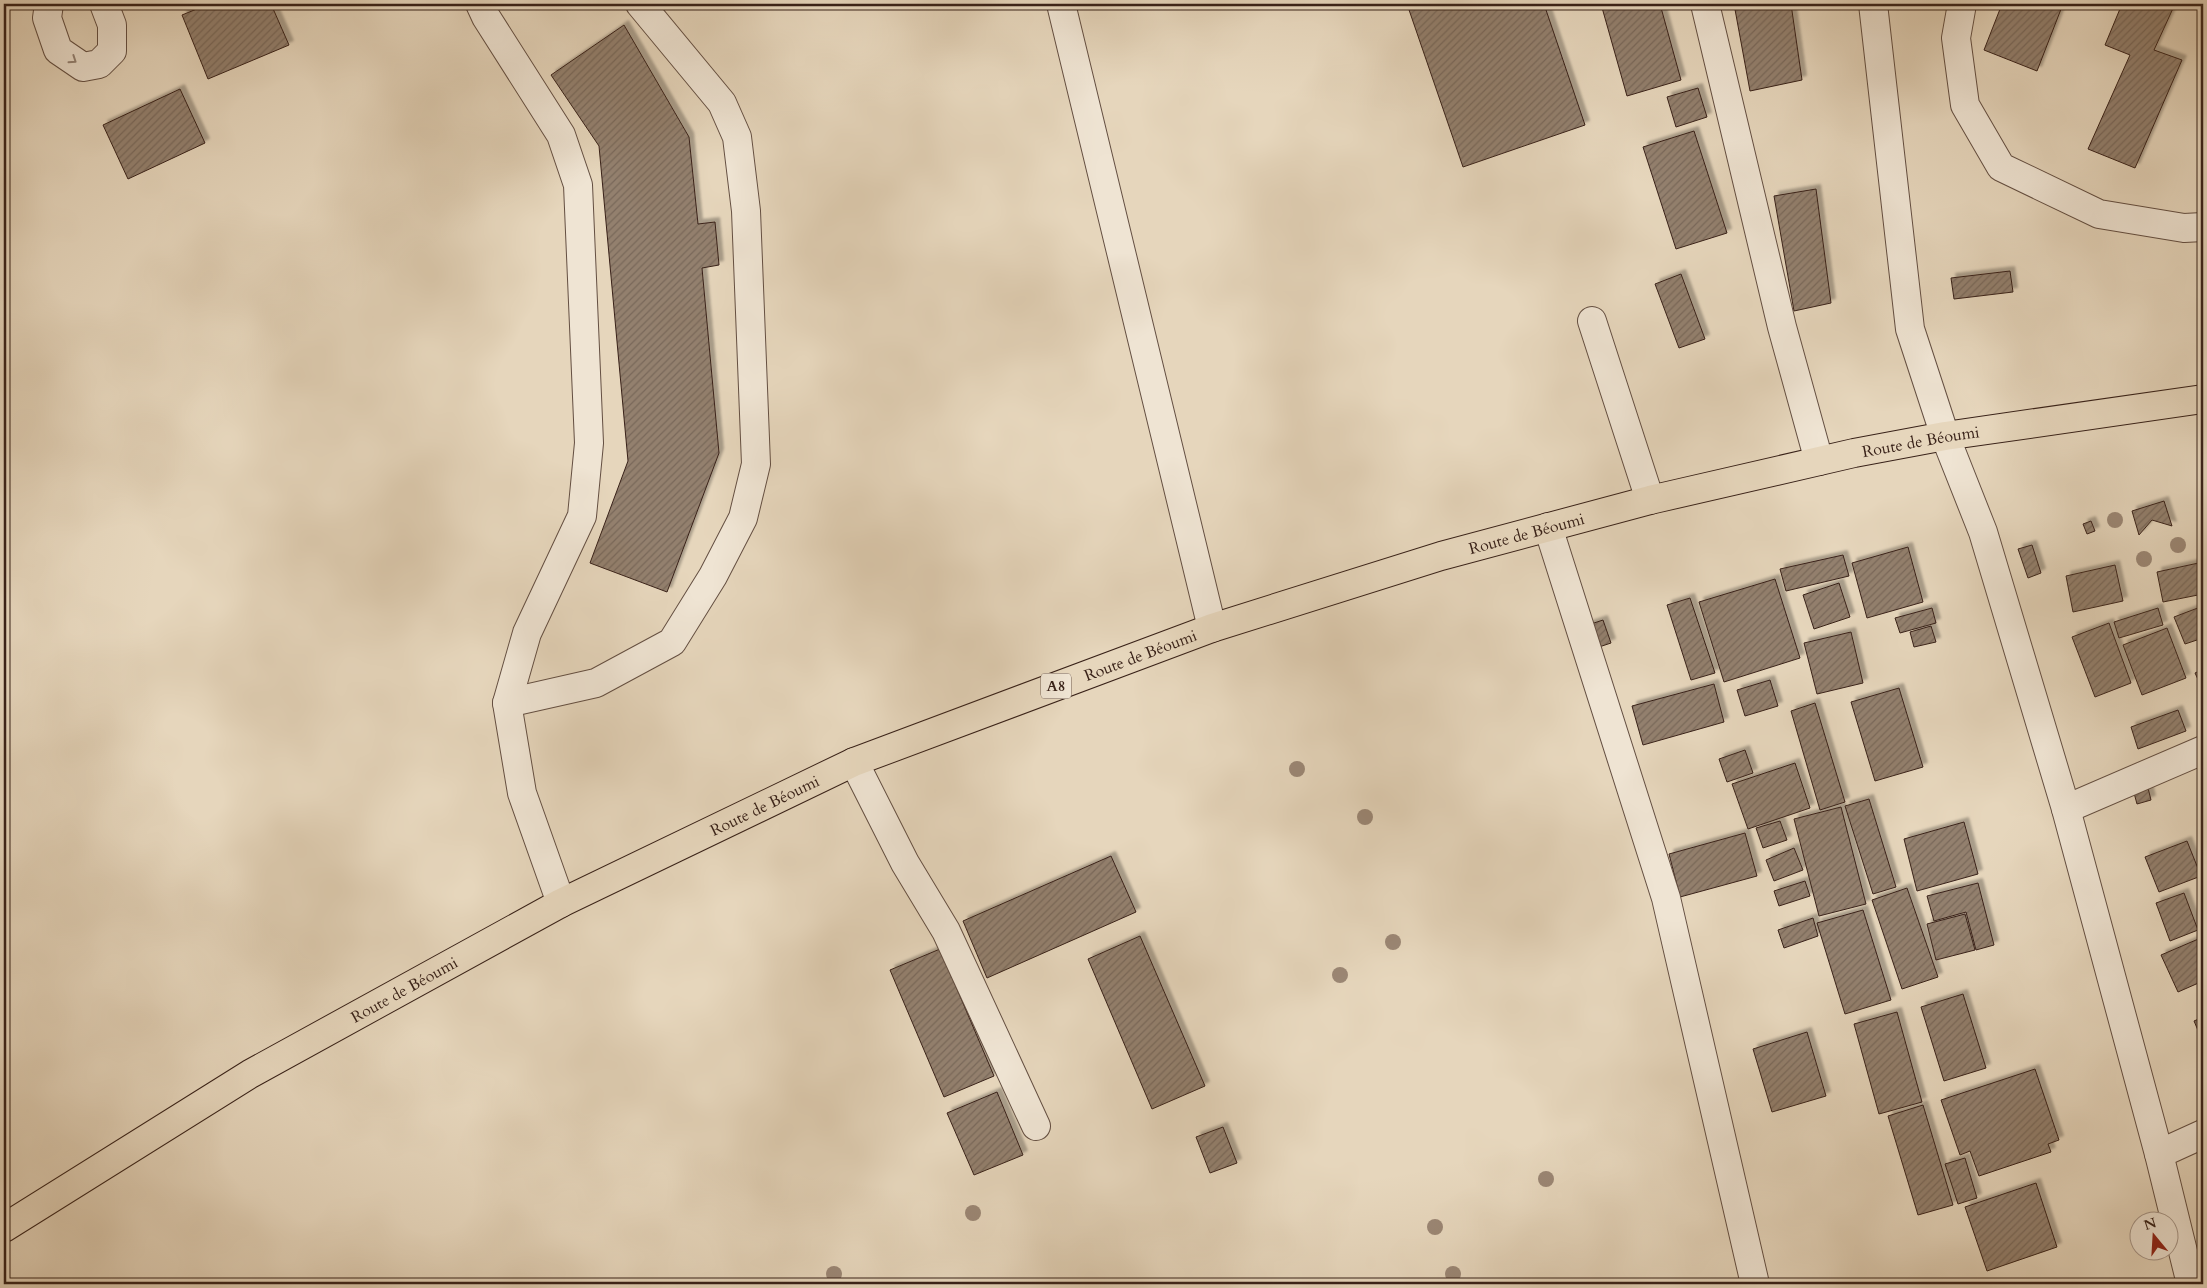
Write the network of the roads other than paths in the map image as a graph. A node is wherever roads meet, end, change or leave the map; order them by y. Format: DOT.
graph roads {
  1 [pos="49,4"];
  2 [pos="104,4"];
  3 [pos="480,4"];
  4 [pos="640,4"];
  5 [pos="1061,4"];
  6 [pos="1705,4"];
  7 [pos="1873,4"];
  8 [pos="1962,4"];
  9 [pos="2203,227"];
  10 [pos="1592,321"];
  11 [pos="2203,399"];
  12 [pos="1945,436"];
  13 [pos="1819,461"];
  14 [pos="1650,500"];
  15 [pos="1548,527"];
  16 [pos="1212,628"];
  17 [pos="507,703"];
  18 [pos="2203,750"];
  19 [pos="854,762"];
  20 [pos="2066,809"];
  21 [pos="561,902"];
  22 [pos="1036,1126"];
  23 [pos="2203,1134"];
  24 [pos="2159,1154"];
  25 [pos="4,1228"];
  26 [pos="1755,1284"];
  27 [pos="2191,1284"];
  1 -- 2 [label="street, one-way"];
  3 -- 17 [label="street"];
  4 -- 17 [label="street"];
  5 -- 16 [label="street"];
  6 -- 13 [label="street"];
  7 -- 12 [label="street"];
  8 -- 9 [label="street"];
  10 -- 14 [label="street"];
  11 -- 12 [label="main road, Route de Béoumi / A8"];
  12 -- 13 [label="main road, Route de Béoumi / A8"];
  12 -- 20 [label="street"];
  13 -- 14 [label="main road, Route de Béoumi / A8"];
  14 -- 15 [label="main road, Route de Béoumi / A8"];
  15 -- 16 [label="main road, Route de Béoumi / A8"];
  15 -- 26 [label="street"];
  16 -- 19 [label="main road, Route de Béoumi / A8"];
  17 -- 21 [label="street"];
  18 -- 20 [label="street"];
  19 -- 21 [label="main road, Route de Béoumi / A8"];
  19 -- 22 [label="street"];
  20 -- 24 [label="street"];
  21 -- 25 [label="main road, Route de Béoumi / A8"];
  23 -- 24 [label="street"];
  24 -- 27 [label="street"];
}
